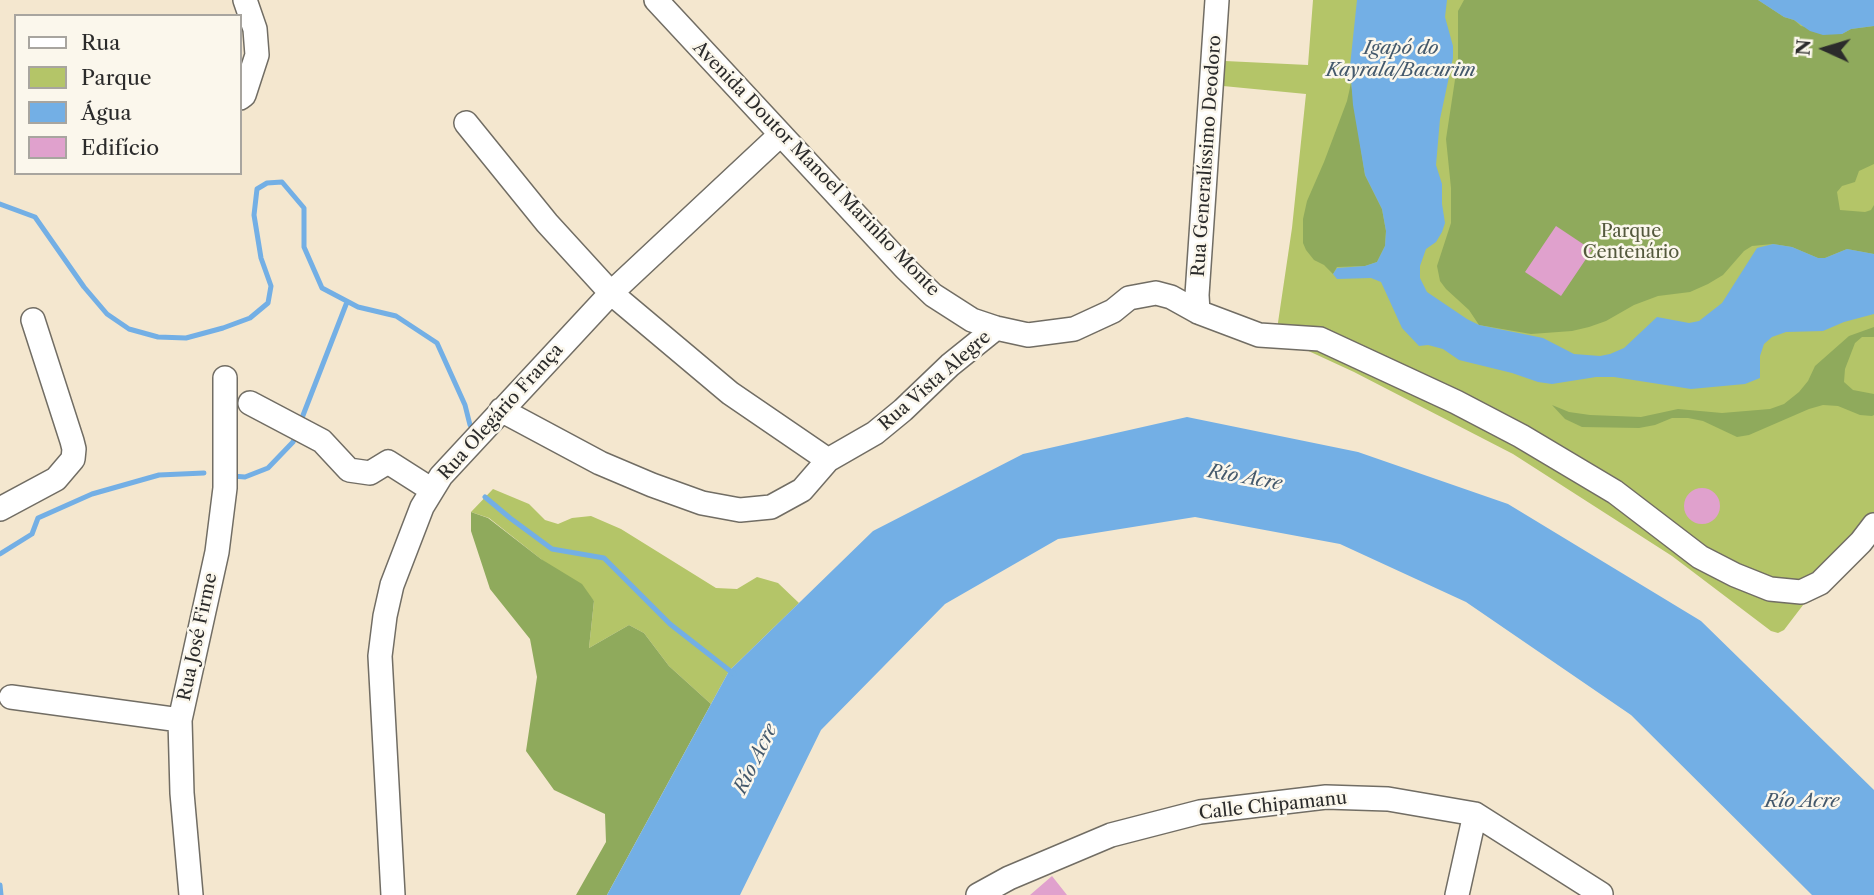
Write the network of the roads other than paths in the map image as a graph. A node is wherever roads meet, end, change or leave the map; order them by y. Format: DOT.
graph roads {
  1 [pos="245,0"];
  2 [pos="656,0"];
  3 [pos="1217,0"];
  4 [pos="242,96"];
  5 [pos="466,122"];
  6 [pos="780,135"];
  7 [pos="611,293"];
  8 [pos="1199,312"];
  9 [pos="33,320"];
  10 [pos="996,328"];
  11 [pos="225,378"];
  12 [pos="250,402"];
  13 [pos="501,411"];
  14 [pos="828,460"];
  15 [pos="432,490"];
  16 [pos="0,509"];
  17 [pos="1874,525"];
  18 [pos="11,697"];
  19 [pos="180,720"];
  20 [pos="1475,814"];
  21 [pos="1015,886"];
  22 [pos="1601,894"];
  23 [pos="191,895"];
  24 [pos="393,895"];
  25 [pos="978,895"];
  26 [pos="1457,895"];
  1 -- 4 [label="street"];
  2 -- 6 [label="street, Avenida Doutor Manoel Marinho Monte"];
  3 -- 8 [label="street, Rua Generalíssimo Deodoro"];
  5 -- 7 [label="street"];
  6 -- 7 [label="street, Rua Olegário França"];
  6 -- 10 [label="street, Avenida Doutor Manoel Marinho Monte"];
  7 -- 13 [label="street, Rua Olegário França"];
  7 -- 14 [label="street"];
  8 -- 10 [label="street, Avenida Doutor Manoel Marinho Monte"];
  8 -- 17 [label="street, Avenida Doutor Manoel Marinho Monte"];
  9 -- 16 [label="street"];
  10 -- 14 [label="street, Rua Vista Alegre"];
  11 -- 19 [label="street, Rua José Firme"];
  12 -- 15 [label="street"];
  13 -- 14 [label="street, Rua Vista Alegre"];
  13 -- 15 [label="street, Rua Olegário França"];
  15 -- 24 [label="street, Rua Olegário França"];
  18 -- 19 [label="street"];
  19 -- 23 [label="street, Rua José Firme"];
  20 -- 21 [label="street, Calle Chipamanu"];
  20 -- 22 [label="street, Calle Chipamanu"];
  20 -- 26 [label="street"];
  21 -- 25 [label="street, Calle Chipamanu"];
}
